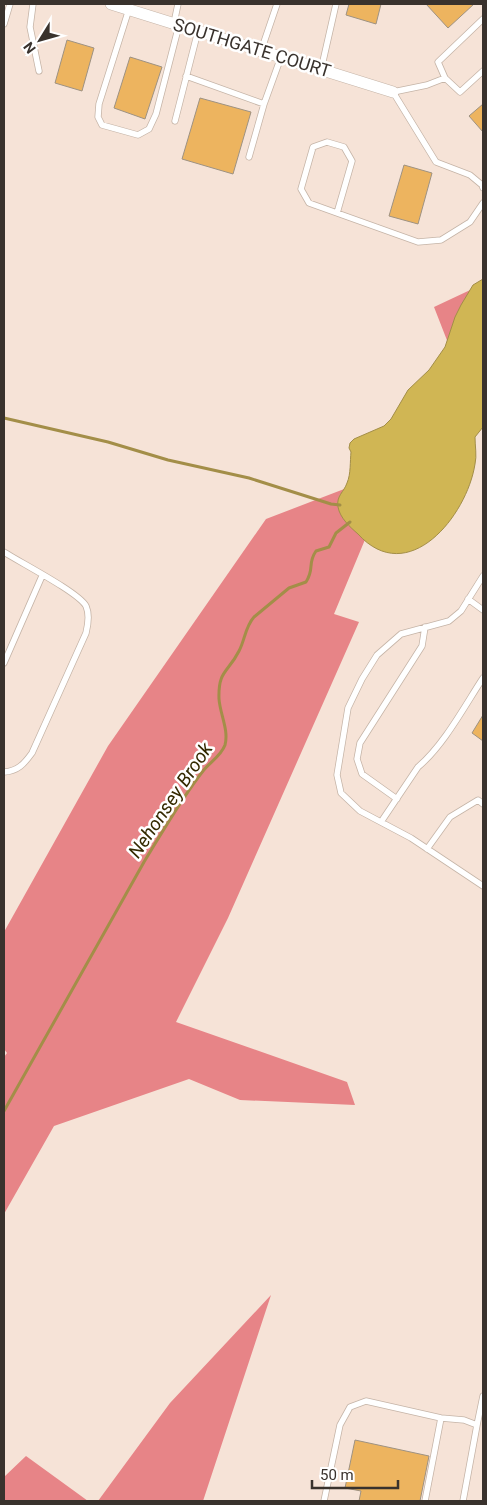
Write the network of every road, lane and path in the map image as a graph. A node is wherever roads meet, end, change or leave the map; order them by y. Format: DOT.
graph roads {
  1 [pos="10,4"];
  2 [pos="33,4"];
  3 [pos="111,4"];
  4 [pos="178,4"];
  5 [pos="277,4"];
  6 [pos="336,4"];
  7 [pos="129,9"];
  8 [pos="483,19"];
  9 [pos="4,24"];
  10 [pos="177,24"];
  11 [pos="198,31"];
  12 [pos="261,51"];
  13 [pos="281,57"];
  14 [pos="321,70"];
  15 [pos="39,71"];
  16 [pos="483,72"];
  17 [pos="186,76"];
  18 [pos="445,78"];
  19 [pos="393,92"];
  20 [pos="264,104"];
  21 [pos="175,121"];
  22 [pos="249,157"];
  23 [pos="483,188"];
  24 [pos="483,203"];
  25 [pos="337,213"];
  26 [pos="4,552"];
  27 [pos="42,576"];
  28 [pos="483,576"];
  29 [pos="468,599"];
  30 [pos="483,610"];
  31 [pos="424,627"];
  32 [pos="4,664"];
  33 [pos="483,678"];
  34 [pos="4,772"];
  35 [pos="397,799"];
  36 [pos="483,804"];
  37 [pos="381,822"];
  38 [pos="427,848"];
  39 [pos="483,886"];
  40 [pos="483,1396"];
  41 [pos="441,1418"];
  42 [pos="477,1425"];
  43 [pos="324,1501"];
  44 [pos="425,1501"];
  45 [pos="463,1501"];
  1 -- 9 [label="lane"];
  2 -- 15 [label="lane"];
  3 -- 7 [label="street, SOUTHGATE COURT"];
  4 -- 10 [label="lane"];
  5 -- 12 [label="lane"];
  6 -- 14 [label="lane"];
  7 -- 10 [label="street, SOUTHGATE COURT"];
  7 -- 10 [label="lane"];
  8 -- 18 [label="lane"];
  10 -- 11 [label="street, SOUTHGATE COURT"];
  11 -- 12 [label="street, SOUTHGATE COURT"];
  11 -- 17 [label="lane"];
  12 -- 13 [label="street, SOUTHGATE COURT"];
  13 -- 14 [label="street, SOUTHGATE COURT"];
  13 -- 20 [label="lane"];
  14 -- 19 [label="street, SOUTHGATE COURT"];
  16 -- 18 [label="lane"];
  17 -- 20 [label="lane"];
  17 -- 21 [label="lane"];
  18 -- 19 [label="lane"];
  19 -- 23 [label="lane"];
  20 -- 22 [label="lane"];
  24 -- 25 [label="lane"];
  25 -- 25 [label="lane"];
  26 -- 27 [label="lane"];
  27 -- 32 [label="lane"];
  27 -- 34 [label="lane"];
  28 -- 29 [label="lane"];
  29 -- 30 [label="lane"];
  29 -- 31 [label="lane"];
  31 -- 35 [label="lane"];
  31 -- 37 [label="lane"];
  33 -- 35 [label="lane"];
  35 -- 37 [label="lane"];
  36 -- 38 [label="lane"];
  37 -- 38 [label="lane"];
  38 -- 39 [label="lane"];
  40 -- 42 [label="lane"];
  41 -- 42 [label="lane"];
  41 -- 43 [label="lane"];
  41 -- 44 [label="lane"];
  42 -- 45 [label="lane"];
}
